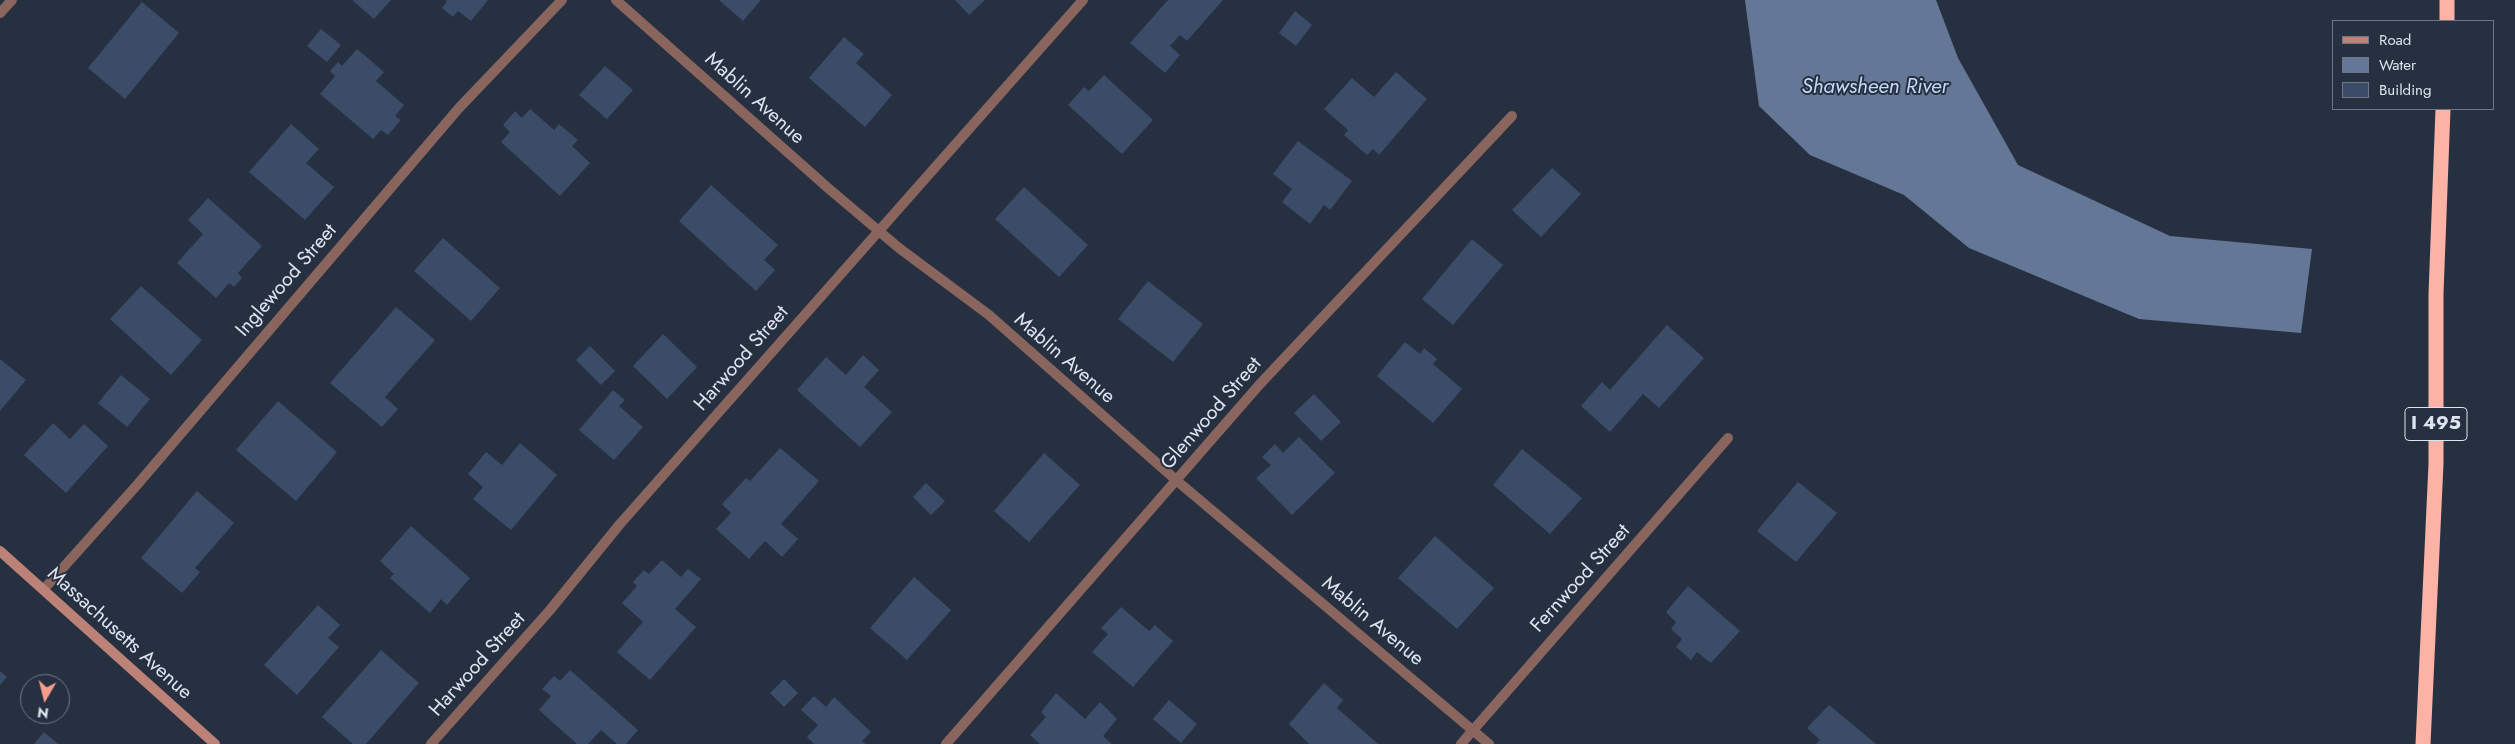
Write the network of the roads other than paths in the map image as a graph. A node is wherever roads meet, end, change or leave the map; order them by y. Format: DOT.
graph roads {
  1 [pos="12,0"];
  2 [pos="562,0"];
  3 [pos="616,0"];
  4 [pos="1083,0"];
  5 [pos="2447,0"];
  6 [pos="0,13"];
  7 [pos="2447,20"];
  8 [pos="2443,110"];
  9 [pos="1512,116"];
  10 [pos="879,231"];
  11 [pos="1728,438"];
  12 [pos="1176,480"];
  13 [pos="0,550"];
  14 [pos="44,589"];
  15 [pos="1472,730"];
  16 [pos="2422,742"];
  17 [pos="215,744"];
  18 [pos="431,744"];
  19 [pos="946,744"];
  20 [pos="1461,744"];
  21 [pos="1489,744"];
  1 -- 6 [label="street"];
  2 -- 14 [label="street, Inglewood Street"];
  3 -- 10 [label="street, Mablin Avenue"];
  4 -- 10 [label="street, Harwood Street"];
  5 -- 7 [label="highway"];
  8 -- 16 [label="highway, I 495"];
  9 -- 12 [label="street, Glenwood Street"];
  10 -- 12 [label="street, Mablin Avenue"];
  10 -- 18 [label="street, Harwood Street"];
  11 -- 15 [label="street, Fernwood Street"];
  12 -- 15 [label="street, Mablin Avenue"];
  12 -- 19 [label="street, Glenwood Street"];
  13 -- 14 [label="main road, Massachusetts Avenue"];
  14 -- 17 [label="main road, Massachusetts Avenue"];
  15 -- 20 [label="street, Fernwood Street"];
  15 -- 21 [label="street, Mablin Avenue"];
}
